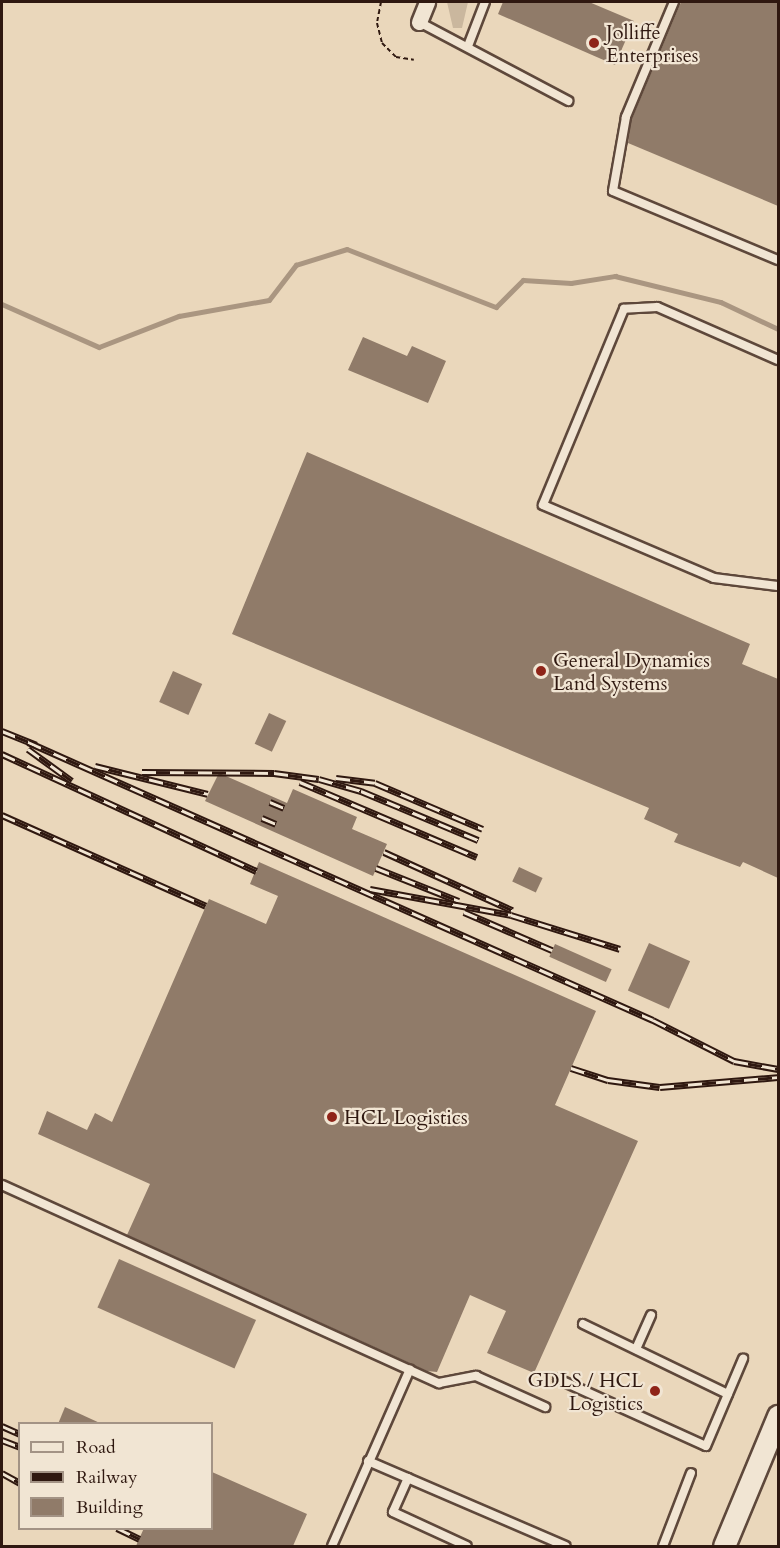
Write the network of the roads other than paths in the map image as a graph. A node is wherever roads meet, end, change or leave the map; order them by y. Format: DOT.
graph roads {
  1 [pos="427,2"];
  2 [pos="485,2"];
  3 [pos="674,2"];
  4 [pos="419,22"];
  5 [pos="468,45"];
  6 [pos="568,101"];
  7 [pos="778,260"];
  8 [pos="778,360"];
  9 [pos="778,586"];
  10 [pos="2,1185"];
  11 [pos="651,1315"];
  12 [pos="583,1324"];
  13 [pos="636,1349"];
  14 [pos="743,1359"];
  15 [pos="410,1369"];
  16 [pos="558,1379"];
  17 [pos="728,1394"];
  18 [pos="545,1407"];
  19 [pos="778,1416"];
  20 [pos="368,1461"];
  21 [pos="691,1473"];
  22 [pos="408,1478"];
  23 [pos="332,1546"];
  24 [pos="467,1546"];
  25 [pos="565,1546"];
  26 [pos="663,1546"];
  27 [pos="724,1546"];
  1 -- 4 [label="street"];
  2 -- 5 [label="lane"];
  3 -- 7 [label="lane"];
  4 -- 5 [label="lane"];
  5 -- 6 [label="lane"];
  8 -- 9 [label="lane"];
  10 -- 15 [label="lane"];
  11 -- 13 [label="lane"];
  12 -- 13 [label="lane"];
  13 -- 17 [label="lane"];
  14 -- 17 [label="lane"];
  15 -- 18 [label="lane"];
  15 -- 20 [label="lane"];
  16 -- 17 [label="lane"];
  19 -- 27 [label="main road"];
  20 -- 22 [label="lane"];
  20 -- 23 [label="lane"];
  21 -- 26 [label="lane"];
  22 -- 24 [label="lane"];
  22 -- 25 [label="lane"];
}
